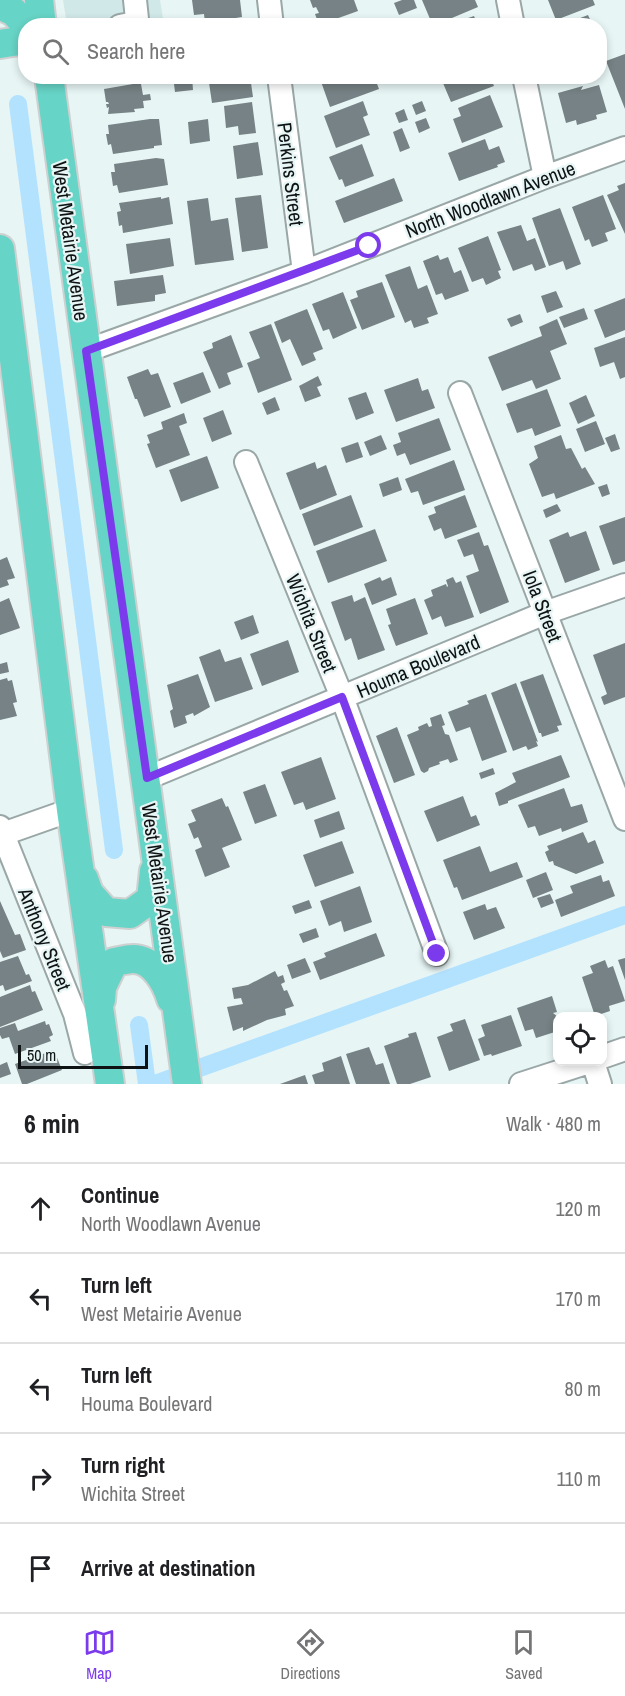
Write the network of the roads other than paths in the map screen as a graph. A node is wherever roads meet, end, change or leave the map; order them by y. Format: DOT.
graph roads {
  1 [pos="39,0"];
  2 [pos="135,0"];
  3 [pos="269,0"];
  4 [pos="508,0"];
  5 [pos="0,5"];
  6 [pos="19,18"];
  7 [pos="41,18"];
  8 [pos="137,18"];
  9 [pos="271,18"];
  10 [pos="511,18"];
  11 [pos="18,41"];
  12 [pos="0,44"];
  13 [pos="50,84"];
  14 [pos="280,84"];
  15 [pos="526,84"];
  16 [pos="625,148"];
  17 [pos="545,177"];
  18 [pos="1,262"];
  19 [pos="304,272"];
  20 [pos="4,317"];
  21 [pos="86,351"];
  22 [pos="7,377"];
  23 [pos="460,393"];
  24 [pos="246,462"];
  25 [pos="625,585"];
  26 [pos="545,613"];
  27 [pos="342,697"];
  28 [pos="147,778"];
  29 [pos="71,810"];
  30 [pos="625,819"];
  31 [pos="1,832"];
  32 [pos="155,844"];
  33 [pos="78,862"];
  34 [pos="437,954"];
  35 [pos="100,1017"];
  36 [pos="180,1033"];
  37 [pos="625,1049"];
  38 [pos="85,1053"];
  39 [pos="607,1056"];
  40 [pos="578,1066"];
  41 [pos="593,1066"];
  42 [pos="110,1084"];
  43 [pos="187,1084"];
  44 [pos="521,1084"];
  45 [pos="600,1084"];
  1 -- 7 [label="main road"];
  2 -- 8 [label="street"];
  3 -- 9 [label="street"];
  4 -- 10 [label="street"];
  5 -- 6 [label="main road"];
  11 -- 12 [label="main road"];
  13 -- 21 [label="main road, West Metairie Avenue"];
  14 -- 19 [label="street, Perkins Street"];
  15 -- 17 [label="street"];
  16 -- 17 [label="street, North Woodlawn Avenue"];
  17 -- 19 [label="street, North Woodlawn Avenue"];
  18 -- 20 [label="main road"];
  19 -- 21 [label="street, North Woodlawn Avenue"];
  20 -- 22 [label="main road"];
  21 -- 28 [label="main road, West Metairie Avenue"];
  22 -- 29 [label="main road"];
  23 -- 26 [label="street, Iola Street"];
  24 -- 27 [label="street, Wichita Street"];
  25 -- 26 [label="street, Houma Boulevard"];
  26 -- 27 [label="street, Houma Boulevard"];
  26 -- 30 [label="street, Iola Street"];
  27 -- 28 [label="street, Houma Boulevard"];
  27 -- 34 [label="street, Wichita Street"];
  28 -- 32 [label="main road, West Metairie Avenue"];
  29 -- 31 [label="street"];
  29 -- 33 [label="main road"];
  31 -- 38 [label="street, Anthony Street"];
  32 -- 33 [label="main road"];
  32 -- 36 [label="main road, West Metairie Avenue"];
  33 -- 35 [label="main road"];
  35 -- 36 [label="main road"];
  35 -- 42 [label="main road"];
  36 -- 43 [label="main road, West Metairie Avenue"];
  37 -- 39 [label="street"];
  40 -- 44 [label="street"];
  41 -- 45 [label="street"];
}
